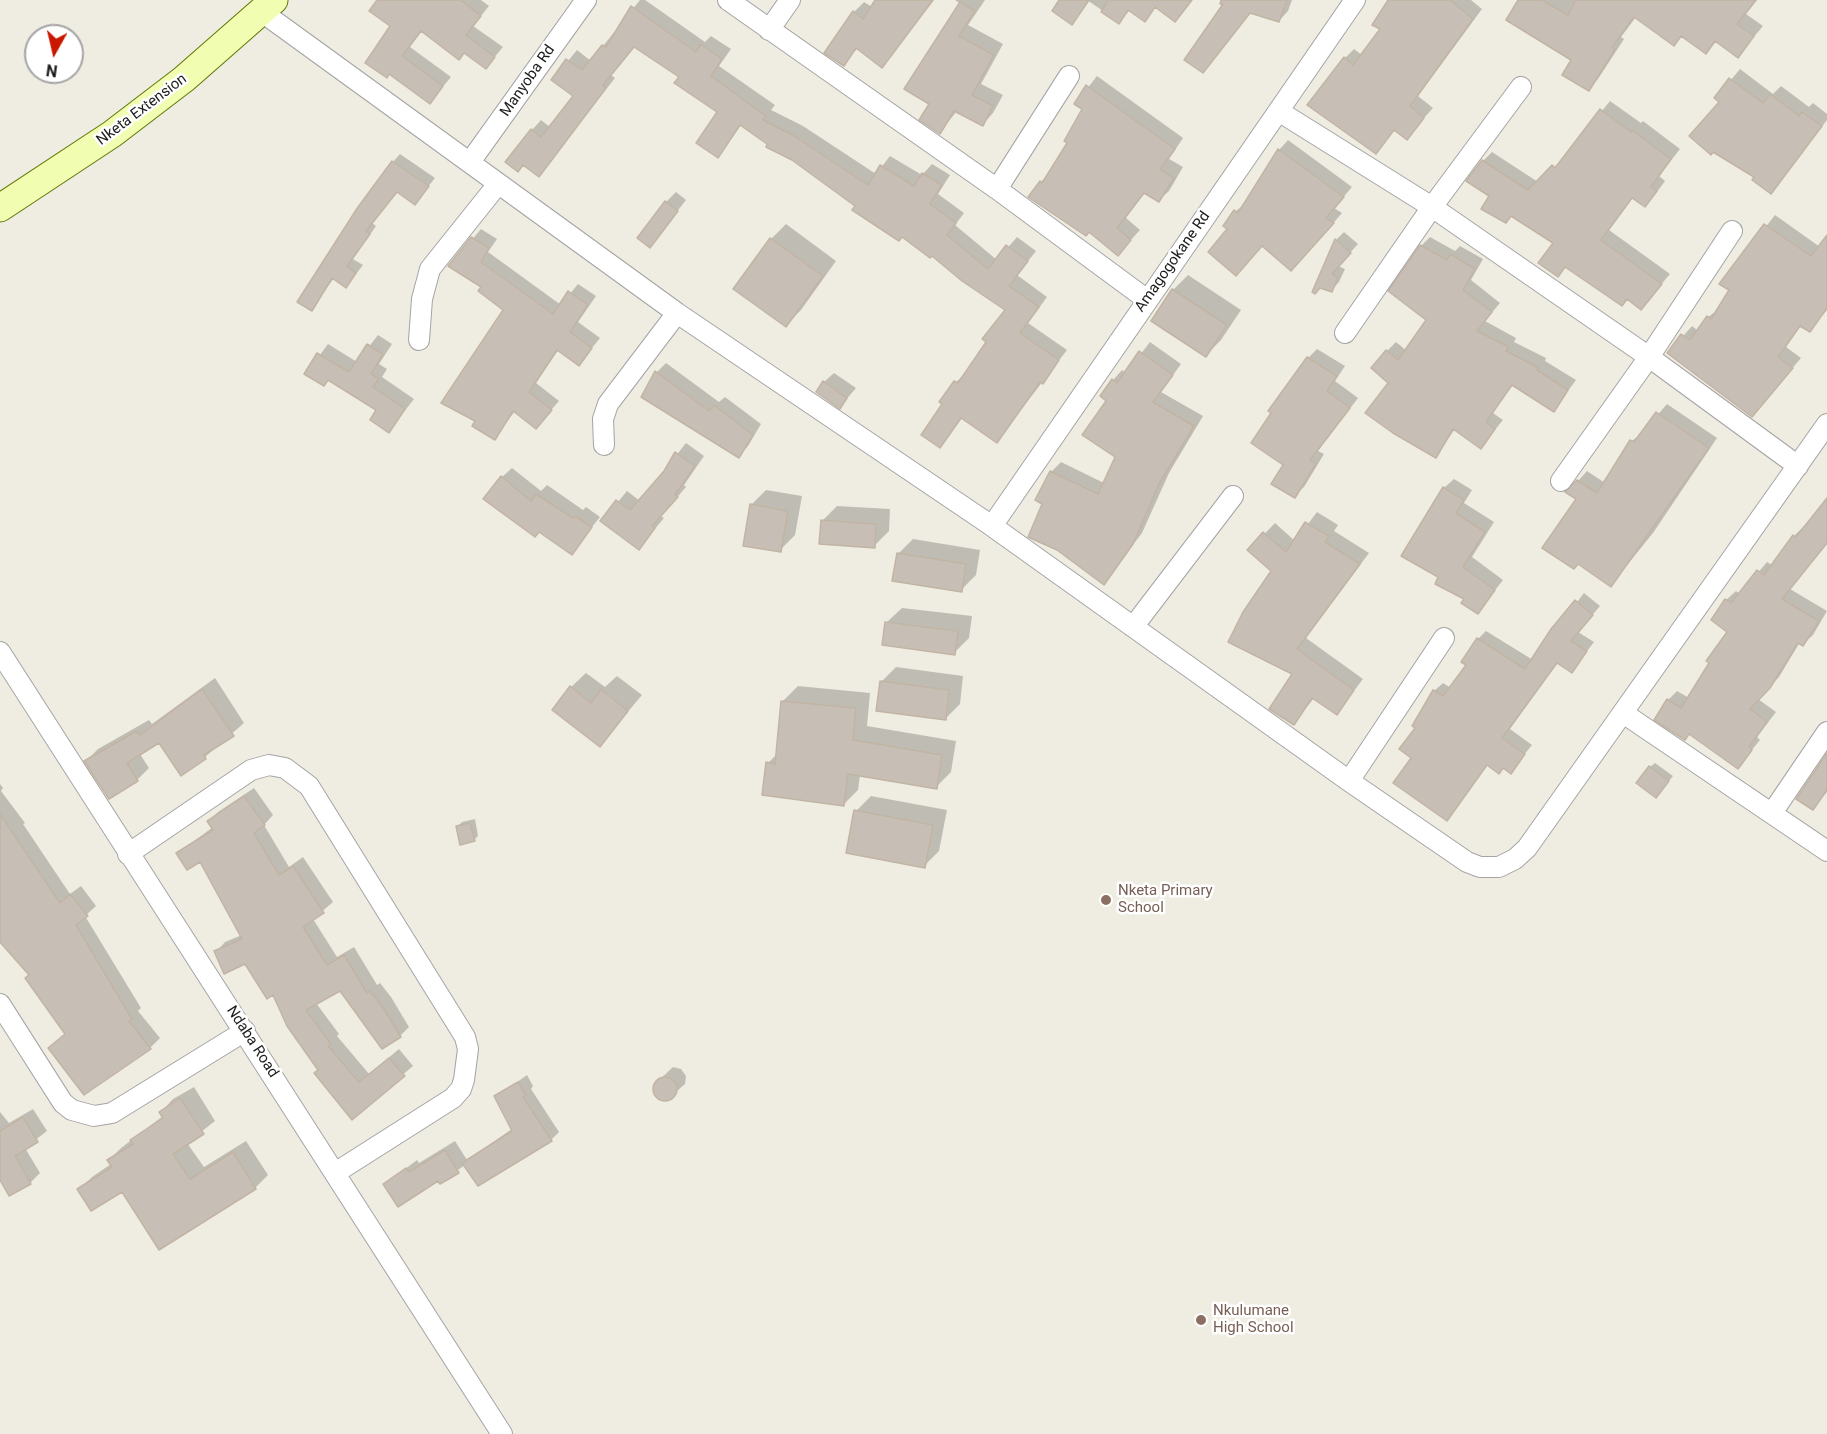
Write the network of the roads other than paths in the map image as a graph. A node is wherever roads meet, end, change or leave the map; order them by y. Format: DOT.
graph roads {
  1 [pos="586,0"];
  2 [pos="728,0"];
  3 [pos="790,0"];
  4 [pos="1355,0"];
  5 [pos="268,6"];
  6 [pos="770,30"];
  7 [pos="1070,76"];
  8 [pos="1521,87"];
  9 [pos="1280,112"];
  10 [pos="470,162"];
  11 [pos="498,184"];
  12 [pos="997,189"];
  13 [pos="1432,207"];
  14 [pos="0,208"];
  15 [pos="1732,231"];
  16 [pos="1146,299"];
  17 [pos="676,313"];
  18 [pos="1345,333"];
  19 [pos="419,340"];
  20 [pos="1649,357"];
  21 [pos="1827,424"];
  22 [pos="604,446"];
  23 [pos="1798,466"];
  24 [pos="1561,481"];
  25 [pos="1233,496"];
  26 [pos="992,526"];
  27 [pos="1133,627"];
  28 [pos="1444,638"];
  29 [pos="0,652"];
  30 [pos="1623,713"];
  31 [pos="1827,732"];
  32 [pos="1349,781"];
  33 [pos="1772,813"];
  34 [pos="1827,851"];
  35 [pos="129,854"];
  36 [pos="0,1004"];
  37 [pos="245,1031"];
  38 [pos="335,1173"];
  39 [pos="502,1434"];
  1 -- 10 [label="street, Manyoba Rd"];
  2 -- 6 [label="street"];
  3 -- 6 [label="street"];
  4 -- 9 [label="street, Amagogokane Rd"];
  5 -- 10 [label="street"];
  5 -- 14 [label="street, Nketa Extension"];
  6 -- 12 [label="street"];
  7 -- 12 [label="street"];
  8 -- 13 [label="street"];
  9 -- 13 [label="street"];
  9 -- 16 [label="street, Amagogokane Rd"];
  10 -- 11 [label="street"];
  11 -- 17 [label="street"];
  11 -- 19 [label="street"];
  12 -- 16 [label="street"];
  13 -- 18 [label="street"];
  13 -- 20 [label="street"];
  15 -- 20 [label="street"];
  16 -- 26 [label="street, Amagogokane Rd"];
  17 -- 22 [label="street"];
  17 -- 26 [label="street"];
  20 -- 23 [label="street"];
  20 -- 24 [label="street"];
  21 -- 23 [label="street"];
  23 -- 30 [label="street"];
  25 -- 27 [label="street"];
  26 -- 27 [label="street"];
  27 -- 32 [label="street"];
  28 -- 32 [label="street"];
  29 -- 35 [label="street, Ndaba Road"];
  30 -- 32 [label="street"];
  30 -- 33 [label="street"];
  31 -- 33 [label="street"];
  33 -- 34 [label="street"];
  35 -- 37 [label="street, Ndaba Road"];
  35 -- 38 [label="street"];
  36 -- 37 [label="street"];
  37 -- 38 [label="street, Ndaba Road"];
  38 -- 39 [label="street, Ndaba Road"];
}
